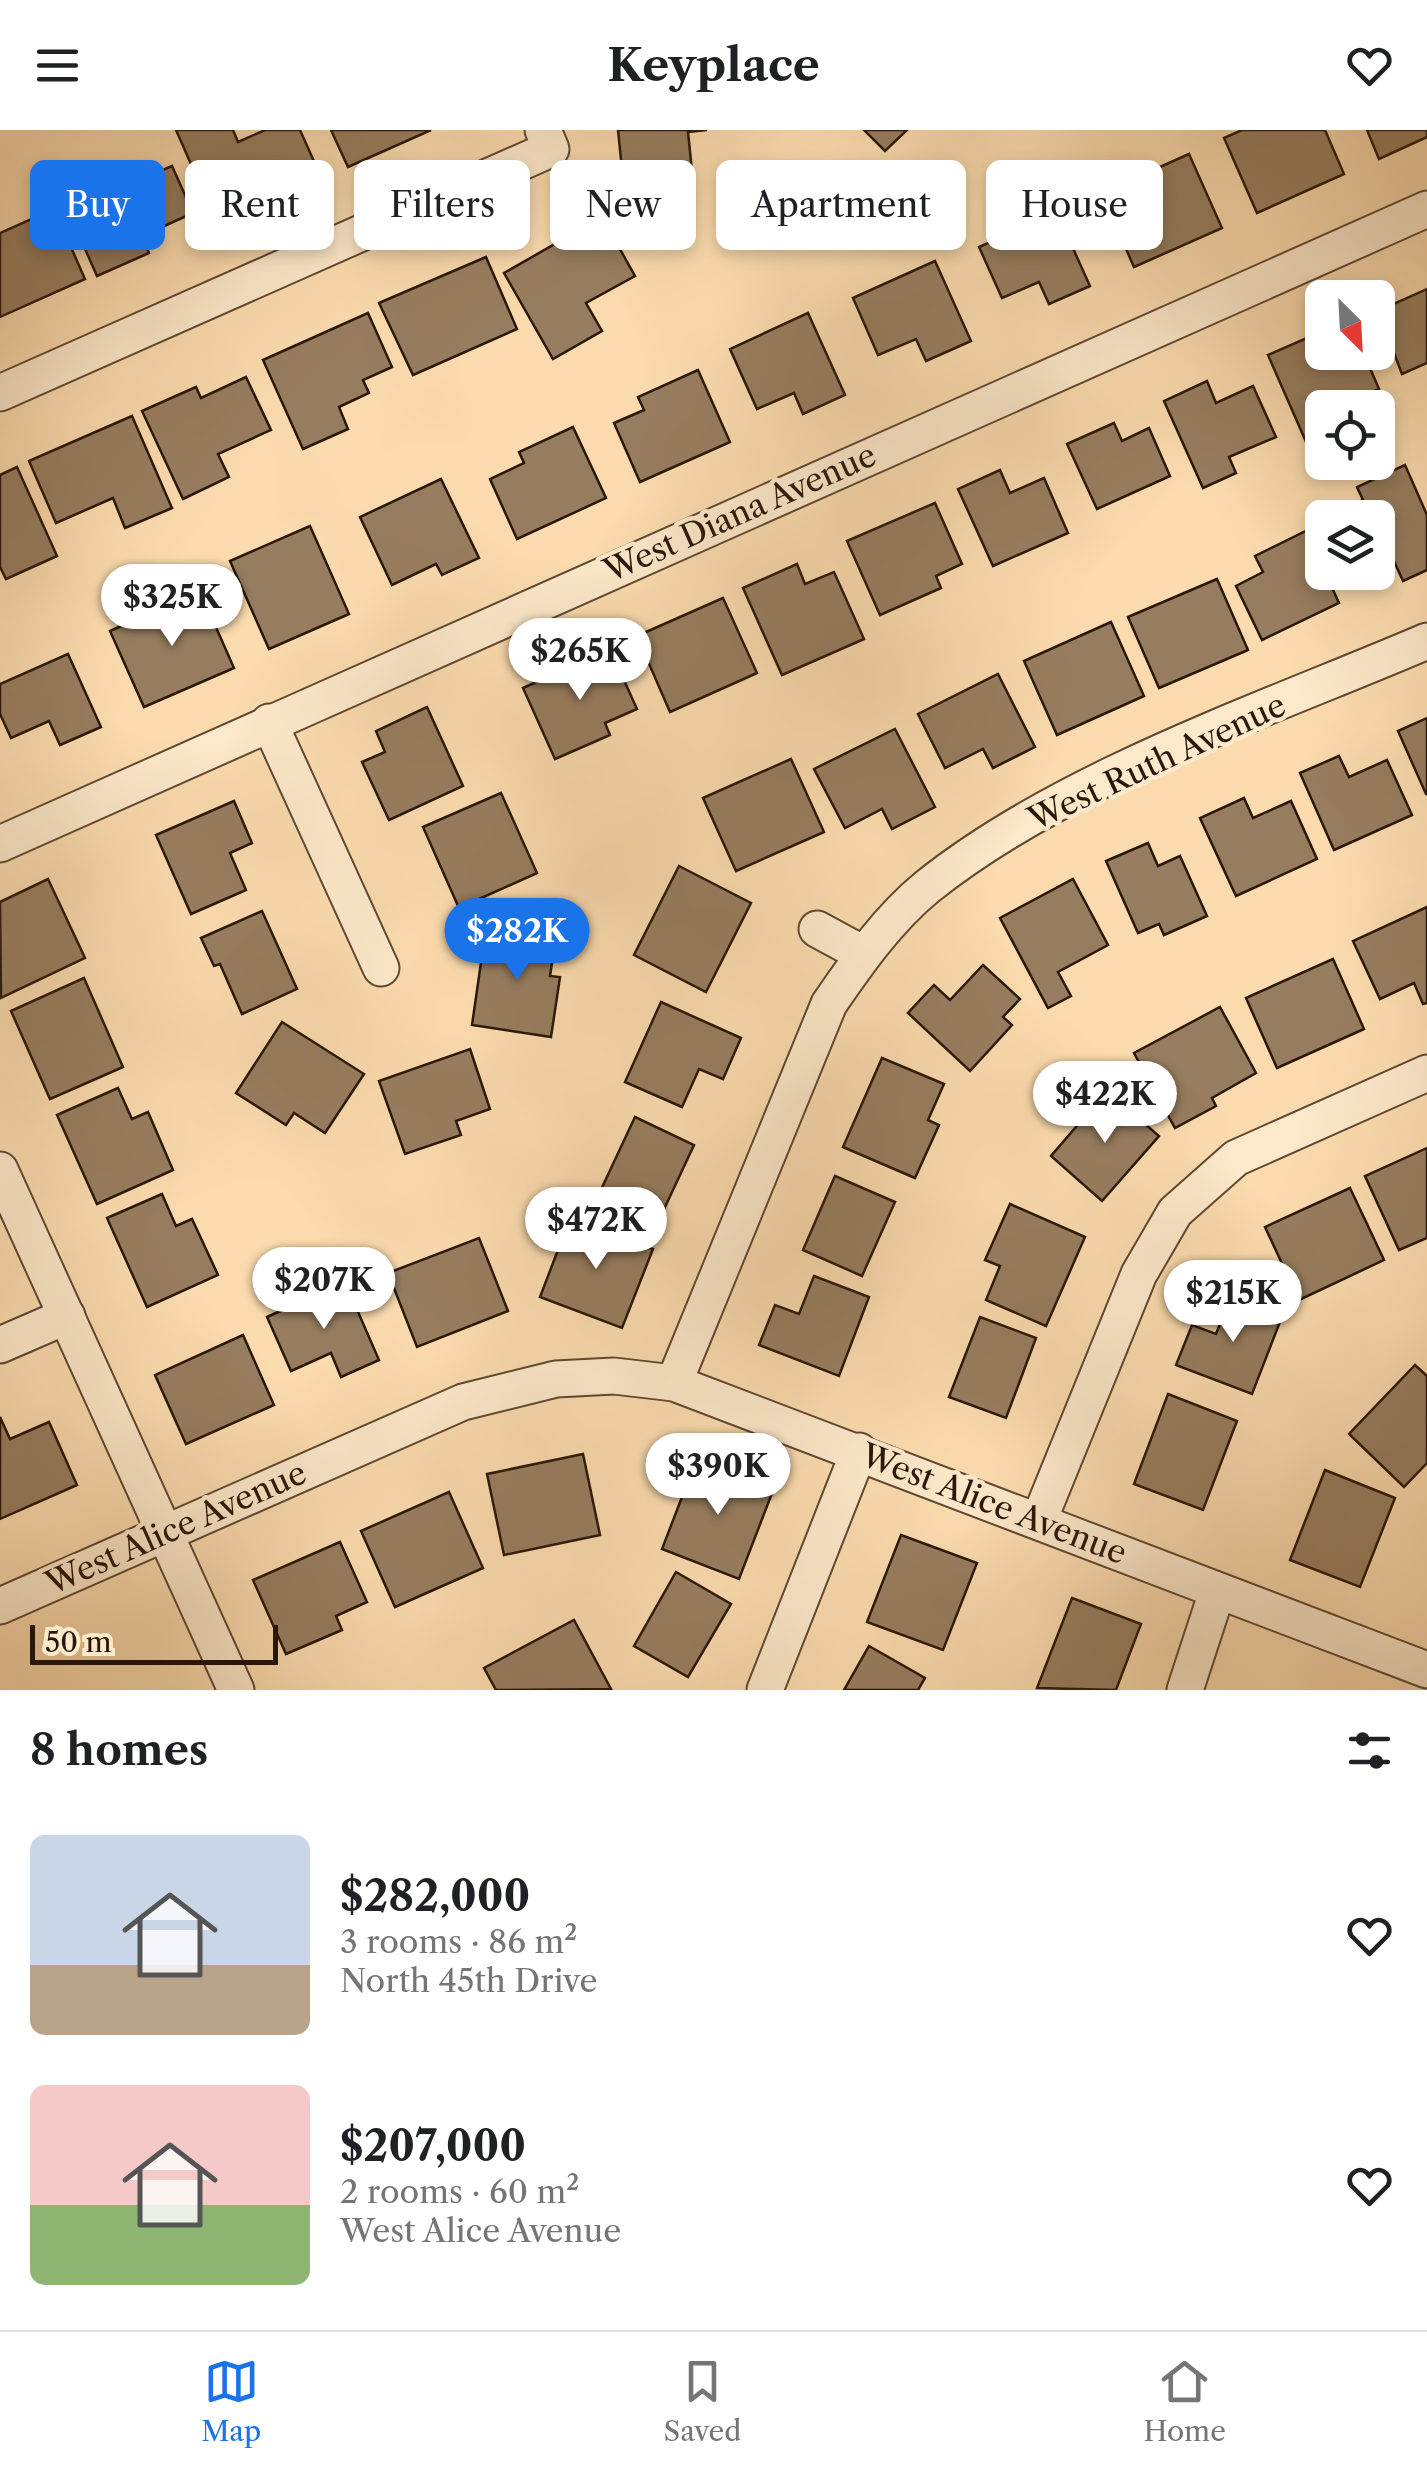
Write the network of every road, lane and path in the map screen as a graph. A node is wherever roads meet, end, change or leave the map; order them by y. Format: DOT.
graph roads {
  1 [pos="547,140"];
  2 [pos="1427,209"];
  3 [pos="0,393"];
  4 [pos="1427,641"];
  5 [pos="269,722"];
  6 [pos="0,844"];
  7 [pos="817,928"];
  8 [pos="863,954"];
  9 [pos="381,968"];
  10 [pos="1427,1072"];
  11 [pos="0,1170"];
  12 [pos="67,1316"];
  13 [pos="0,1345"];
  14 [pos="674,1383"];
  15 [pos="858,1451"];
  16 [pos="1038,1520"];
  17 [pos="166,1532"];
  18 [pos="1217,1592"];
  19 [pos="0,1606"];
  20 [pos="1424,1660"];
  21 [pos="236,1690"];
  22 [pos="765,1690"];
  23 [pos="1185,1690"];
  1 -- 3 [label="street"];
  2 -- 5 [label="street, West Diana Avenue"];
  4 -- 8 [label="street, West Ruth Avenue"];
  5 -- 6 [label="street, West Diana Avenue"];
  5 -- 9 [label="street"];
  7 -- 8 [label="street"];
  8 -- 14 [label="street, West Ruth Avenue"];
  10 -- 16 [label="street"];
  11 -- 12 [label="street"];
  12 -- 13 [label="street"];
  12 -- 17 [label="street"];
  14 -- 15 [label="street, West Alice Avenue"];
  14 -- 17 [label="street, West Alice Avenue"];
  15 -- 16 [label="street, West Alice Avenue"];
  15 -- 22 [label="street"];
  16 -- 18 [label="street, West Alice Avenue"];
  17 -- 19 [label="street, West Alice Avenue"];
  17 -- 21 [label="street"];
  18 -- 20 [label="street, West Alice Avenue"];
  18 -- 23 [label="street"];
}
